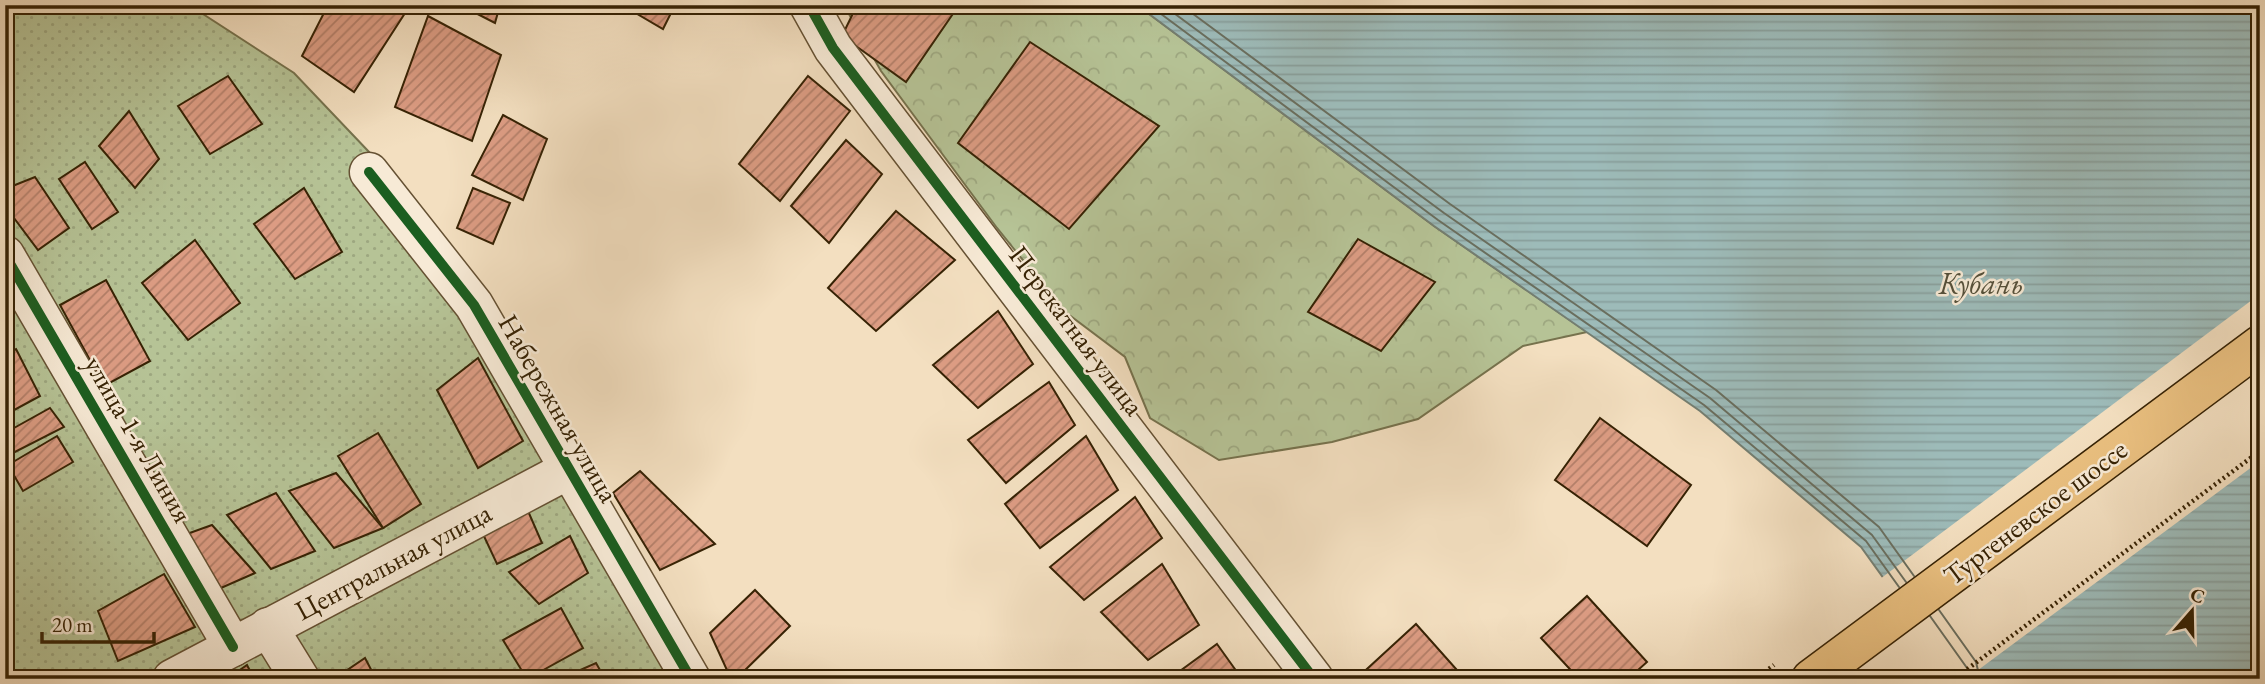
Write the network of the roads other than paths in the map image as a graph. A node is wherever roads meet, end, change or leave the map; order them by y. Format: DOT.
graph roads {
  1 [pos="809,5"];
  2 [pos="369,172"];
  3 [pos="5,255"];
  4 [pos="2260,345"];
  5 [pos="554,477"];
  6 [pos="268,627"];
  7 [pos="233,647"];
  8 [pos="172,679"];
  9 [pos="300,679"];
  10 [pos="691,679"];
  11 [pos="1314,679"];
  12 [pos="1811,679"];
  1 -- 11 [label="street, Перекатная улица"];
  2 -- 5 [label="street, Набережная улица"];
  3 -- 7 [label="street, улица 1-я Линия"];
  4 -- 12 [label="highway, Тургеневское шоссе"];
  5 -- 6 [label="street, Центральная улица"];
  5 -- 10 [label="street, Набережная улица"];
  6 -- 7 [label="street, Центральная улица"];
  6 -- 9 [label="street"];
  7 -- 8 [label="street, Центральная улица"];
}
